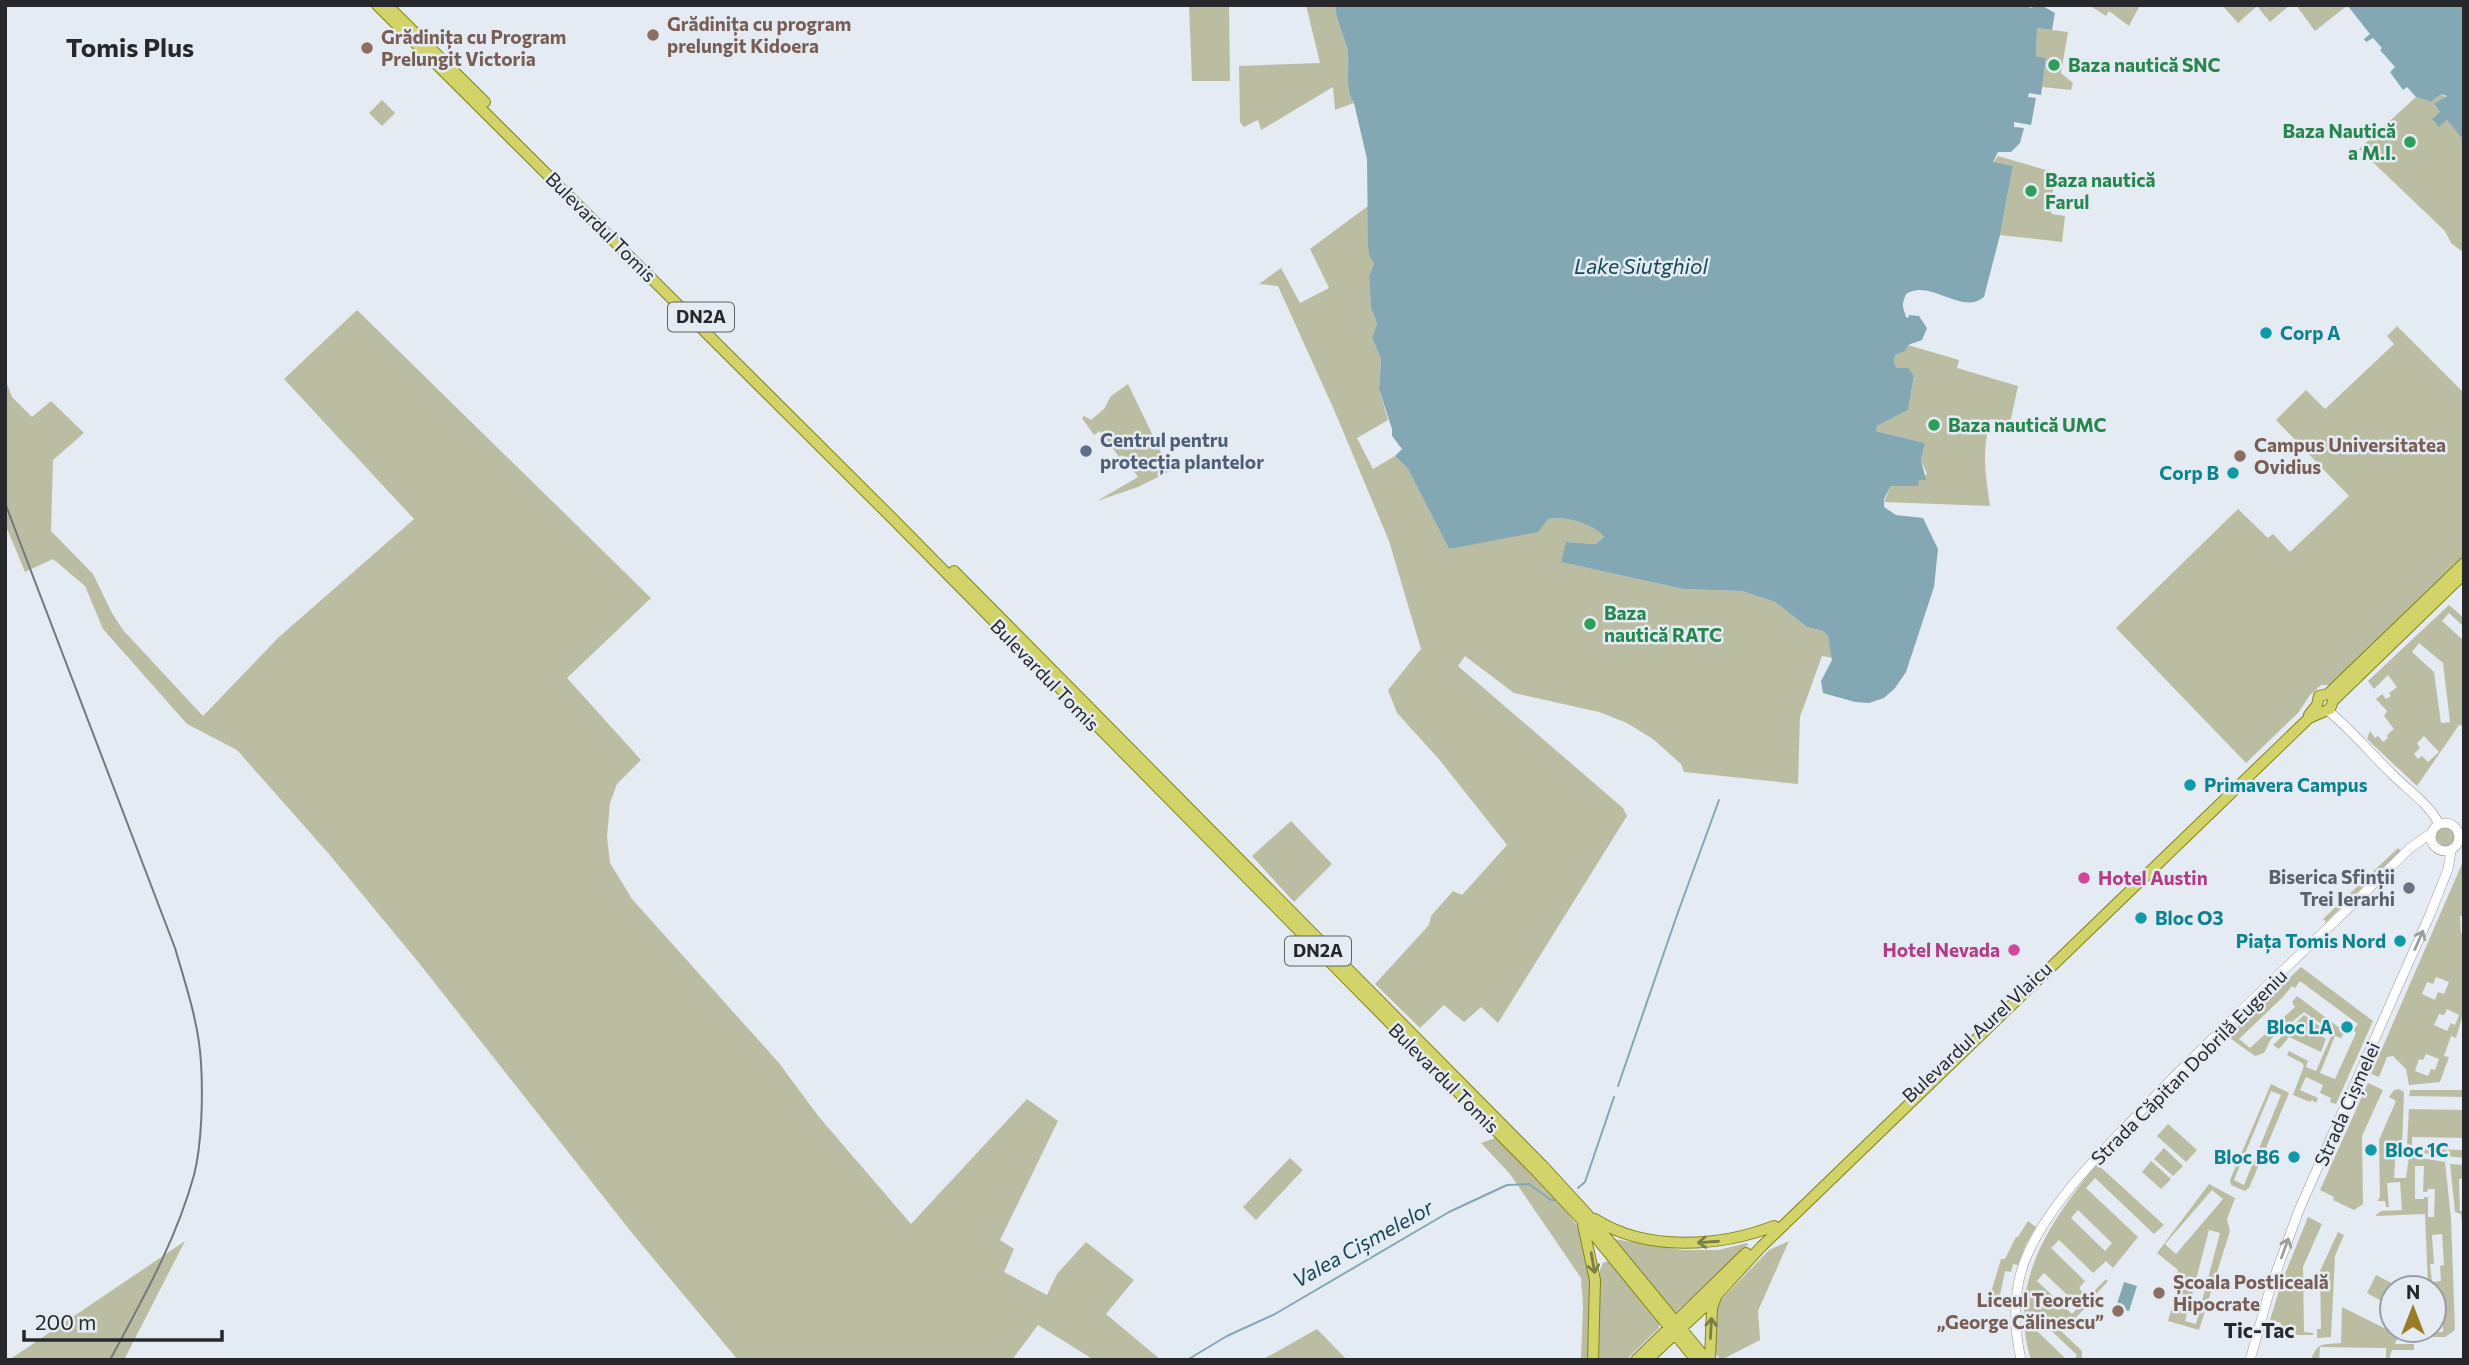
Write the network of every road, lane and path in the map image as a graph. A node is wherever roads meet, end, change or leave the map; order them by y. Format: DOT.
graph roads {
  1 [pos="377,5"];
  2 [pos="387,5"];
  3 [pos="2464,563"];
  4 [pos="2464,574"];
  5 [pos="1009,633"];
  6 [pos="2327,704"];
  7 [pos="2439,824"];
  8 [pos="2460,831"];
  9 [pos="2430,834"];
  10 [pos="2436,845"];
  11 [pos="2412,846"];
  12 [pos="2458,846"];
  13 [pos="1584,1216"];
  14 [pos="1774,1226"];
  15 [pos="1716,1296"];
  16 [pos="1677,1327"];
  17 [pos="1593,1360"];
  18 [pos="1636,1360"];
  19 [pos="1647,1360"];
  20 [pos="1696,1360"];
  21 [pos="1708,1360"];
  22 [pos="2021,1360"];
  23 [pos="2250,1360"];
  1 -- 5 [label="main road, Bulevardul Tomis / DN2A"];
  2 -- 5 [label="main road, Bulevardul Tomis / DN2A"];
  3 -- 6 [label="main road, Bulevardul Aurel Vlaicu"];
  4 -- 6 [label="main road, Bulevardul Aurel Vlaicu"];
  5 -- 13 [label="main road, Bulevardul Tomis / DN2A"];
  6 -- 7 [label="street"];
  6 -- 14 [label="main road, Bulevardul Aurel Vlaicu"];
  6 -- 15 [label="main road, Bulevardul Aurel Vlaicu"];
  7 -- 8 [label="street"];
  7 -- 9 [label="street"];
  8 -- 12 [label="street"];
  9 -- 10 [label="street"];
  9 -- 11 [label="street, Strada Căpitan Dobrilă Eugeniu"];
  10 -- 11 [label="street"];
  10 -- 12 [label="street"];
  11 -- 22 [label="street, Strada Căpitan Dobrilă Eugeniu"];
  23 -- 12 [label="street, Strada Cișmelei, one-way"];
  14 -- 13 [label="main road, one-way"];
  13 -- 16 [label="main road, Bulevardul Tomis / DN2A"];
  13 -- 17 [label="main road, one-way"];
  14 -- 16 [label="main road, Bulevardul Aurel Vlaicu"];
  15 -- 16 [label="main road, Bulevardul Aurel Vlaicu"];
  21 -- 15 [label="main road, one-way"];
  16 -- 18 [label="main road, Bulevardul Aurel Vlaicu"];
  16 -- 19 [label="main road, Bulevardul Aurel Vlaicu"];
  16 -- 20 [label="main road, Bulevardul Tomis / DN2A"];
  16 -- 21 [label="main road, Bulevardul Tomis / DN2A"];
}
